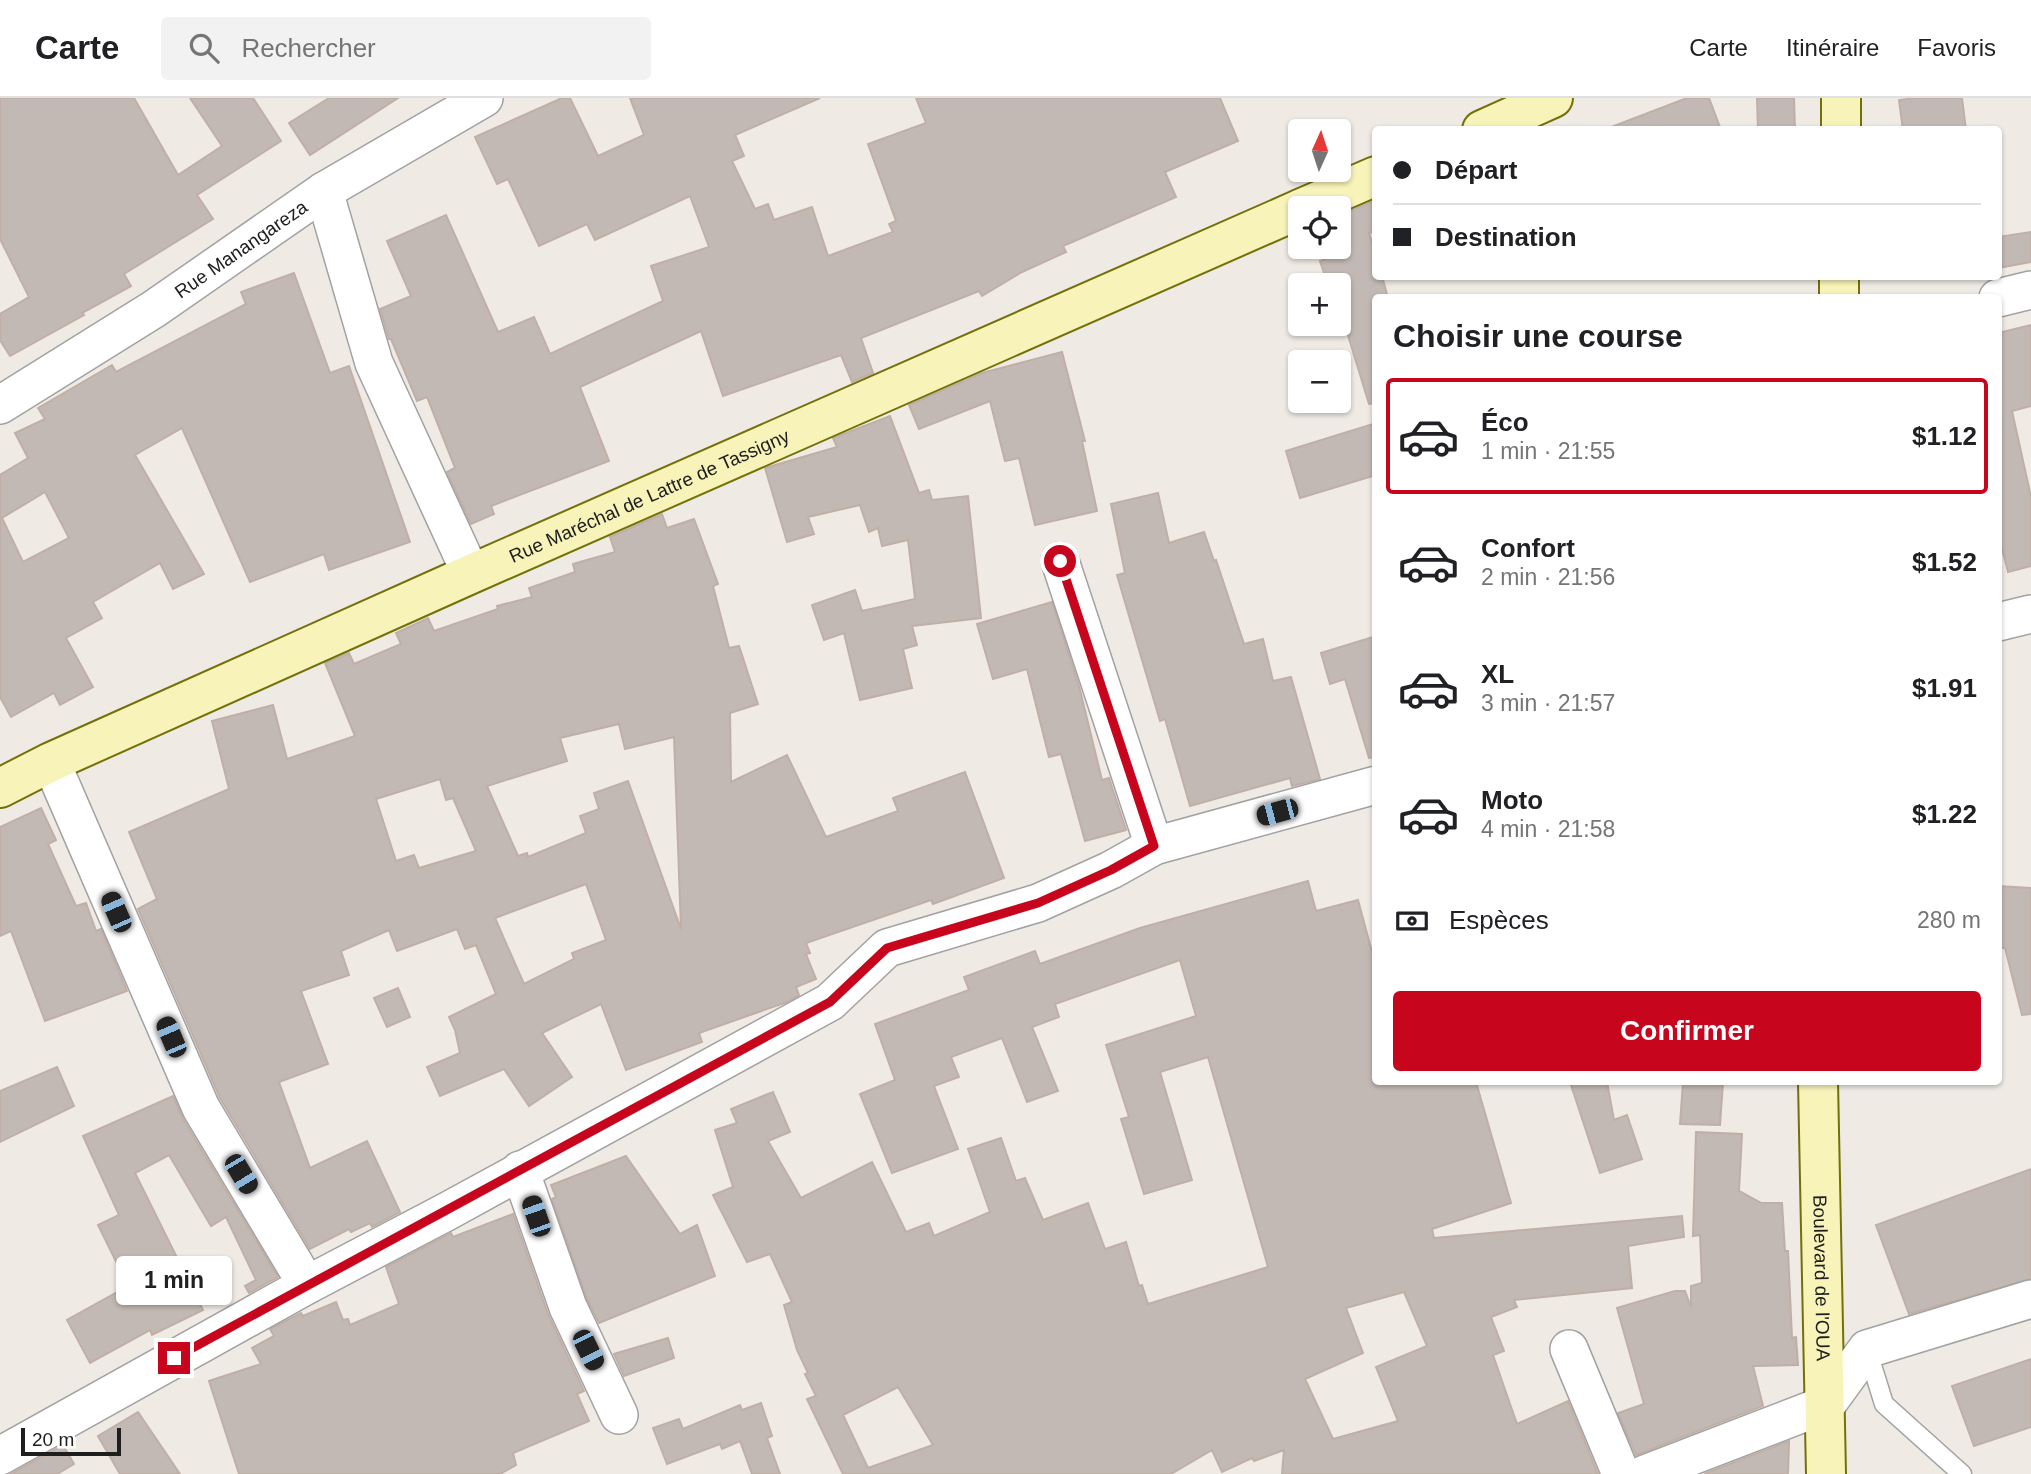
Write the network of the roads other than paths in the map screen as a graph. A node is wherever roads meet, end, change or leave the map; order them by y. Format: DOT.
graph roads {
  1 [pos="484,98"];
  2 [pos="1553,98"];
  3 [pos="1842,98"];
  4 [pos="1491,126"];
  5 [pos="1841,126"];
  6 [pos="1372,178"];
  7 [pos="324,191"];
  8 [pos="1331,196"];
  9 [pos="1288,215"];
  10 [pos="2031,290"];
  11 [pos="2002,297"];
  12 [pos="0,405"];
  13 [pos="1060,561"];
  14 [pos="471,573"];
  15 [pos="2031,614"];
  16 [pos="2002,621"];
  17 [pos="51,762"];
  18 [pos="1372,786"];
  19 [pos="0,788"];
  20 [pos="1154,846"];
  21 [pos="1818,1085"];
  22 [pos="520,1170"];
  23 [pos="307,1285"];
  24 [pos="2031,1299"];
  25 [pos="1569,1349"];
  26 [pos="1867,1349"];
  27 [pos="1827,1404"];
  28 [pos="619,1415"];
  29 [pos="4,1444"];
  30 [pos="1621,1474"];
  31 [pos="1645,1474"];
  32 [pos="1826,1474"];
  33 [pos="1962,1474"];
  1 -- 7 [label="street, Rue Manangareza"];
  2 -- 4 [label="street"];
  3 -- 5 [label="street"];
  6 -- 8 [label="street, Rue Maréchal de Lattre de Tassigny"];
  7 -- 12 [label="street, Rue Manangareza"];
  7 -- 14 [label="street"];
  9 -- 14 [label="street, Rue Maréchal de Lattre de Tassigny"];
  10 -- 11 [label="street"];
  13 -- 20 [label="street"];
  14 -- 17 [label="street, Rue Maréchal de Lattre de Tassigny"];
  15 -- 16 [label="street"];
  17 -- 19 [label="street, Rue Maréchal de Lattre de Tassigny"];
  17 -- 23 [label="street"];
  18 -- 20 [label="street"];
  20 -- 22 [label="street"];
  21 -- 27 [label="street, Boulevard de l'OUA"];
  22 -- 23 [label="street"];
  22 -- 28 [label="street"];
  23 -- 29 [label="street"];
  24 -- 26 [label="street"];
  25 -- 30 [label="street"];
  26 -- 27 [label="street"];
  26 -- 33 [label="lane"];
  27 -- 31 [label="street"];
  27 -- 32 [label="street, Boulevard de l'OUA"];
}
